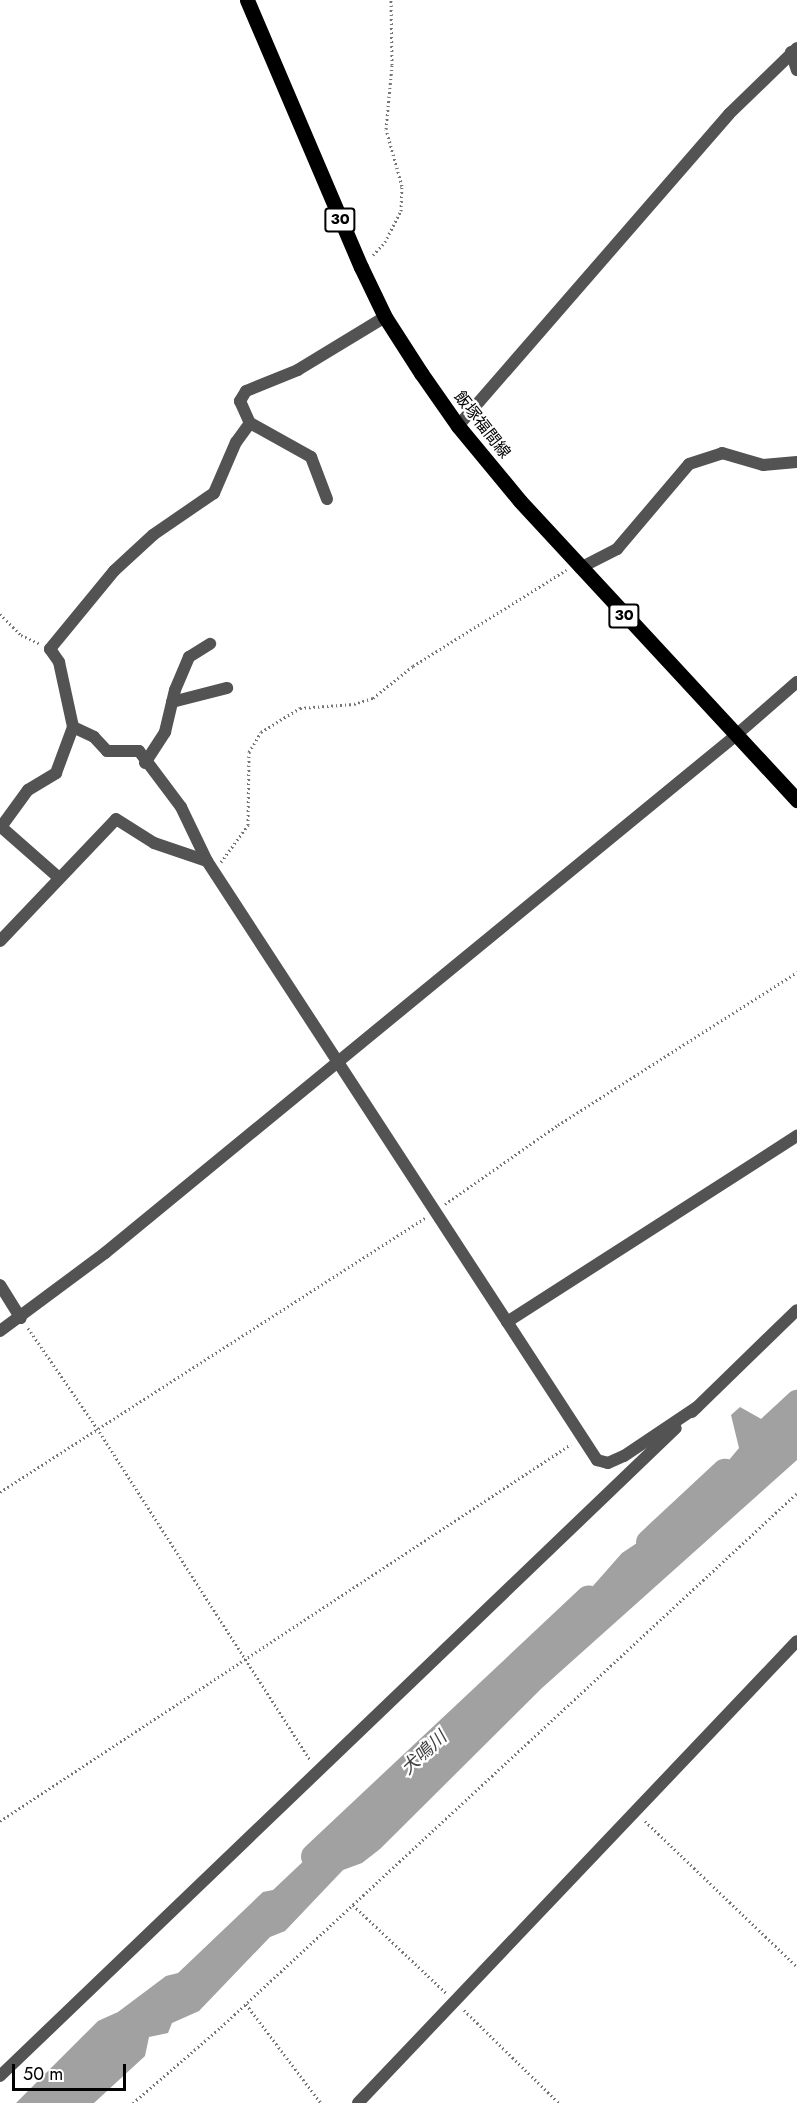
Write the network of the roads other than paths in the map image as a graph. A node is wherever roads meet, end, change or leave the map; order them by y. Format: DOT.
graph roads {
  1 [pos="247,0"];
  2 [pos="794,50"];
  3 [pos="797,70"];
  4 [pos="385,317"];
  5 [pos="250,423"];
  6 [pos="458,426"];
  7 [pos="797,462"];
  8 [pos="327,499"];
  9 [pos="580,568"];
  10 [pos="210,644"];
  11 [pos="797,682"];
  12 [pos="227,688"];
  13 [pos="172,702"];
  14 [pos="73,727"];
  15 [pos="735,736"];
  16 [pos="145,763"];
  17 [pos="797,800"];
  18 [pos="0,827"];
  19 [pos="211,867"];
  20 [pos="58,877"];
  21 [pos="0,941"];
  22 [pos="338,1061"];
  23 [pos="797,1136"];
  24 [pos="0,1285"];
  25 [pos="797,1310"];
  26 [pos="21,1318"];
  27 [pos="507,1322"];
  28 [pos="0,1331"];
  29 [pos="698,1407"];
  30 [pos="797,1641"];
  31 [pos="0,2076"];
  32 [pos="358,2103"];
  1 -- 4 [label="main road, 飯塚福間線 / 30"];
  2 -- 3 [label="street"];
  2 -- 6 [label="street"];
  4 -- 5 [label="street"];
  4 -- 6 [label="main road, 飯塚福間線 / 30"];
  5 -- 8 [label="street"];
  5 -- 14 [label="street"];
  6 -- 9 [label="main road, 飯塚福間線 / 30"];
  7 -- 9 [label="street"];
  9 -- 15 [label="main road, 飯塚福間線 / 30"];
  10 -- 13 [label="street"];
  11 -- 15 [label="street"];
  12 -- 13 [label="street"];
  13 -- 16 [label="street"];
  14 -- 16 [label="street"];
  14 -- 18 [label="street"];
  15 -- 17 [label="main road, 飯塚福間線 / 30"];
  15 -- 22 [label="street"];
  16 -- 19 [label="street"];
  18 -- 20 [label="street"];
  19 -- 20 [label="street"];
  19 -- 22 [label="street"];
  20 -- 21 [label="street"];
  22 -- 26 [label="street"];
  22 -- 27 [label="street"];
  23 -- 27 [label="street"];
  24 -- 26 [label="street"];
  25 -- 29 [label="street"];
  26 -- 28 [label="street"];
  27 -- 29 [label="street"];
  29 -- 31 [label="street"];
  30 -- 32 [label="street"];
}
